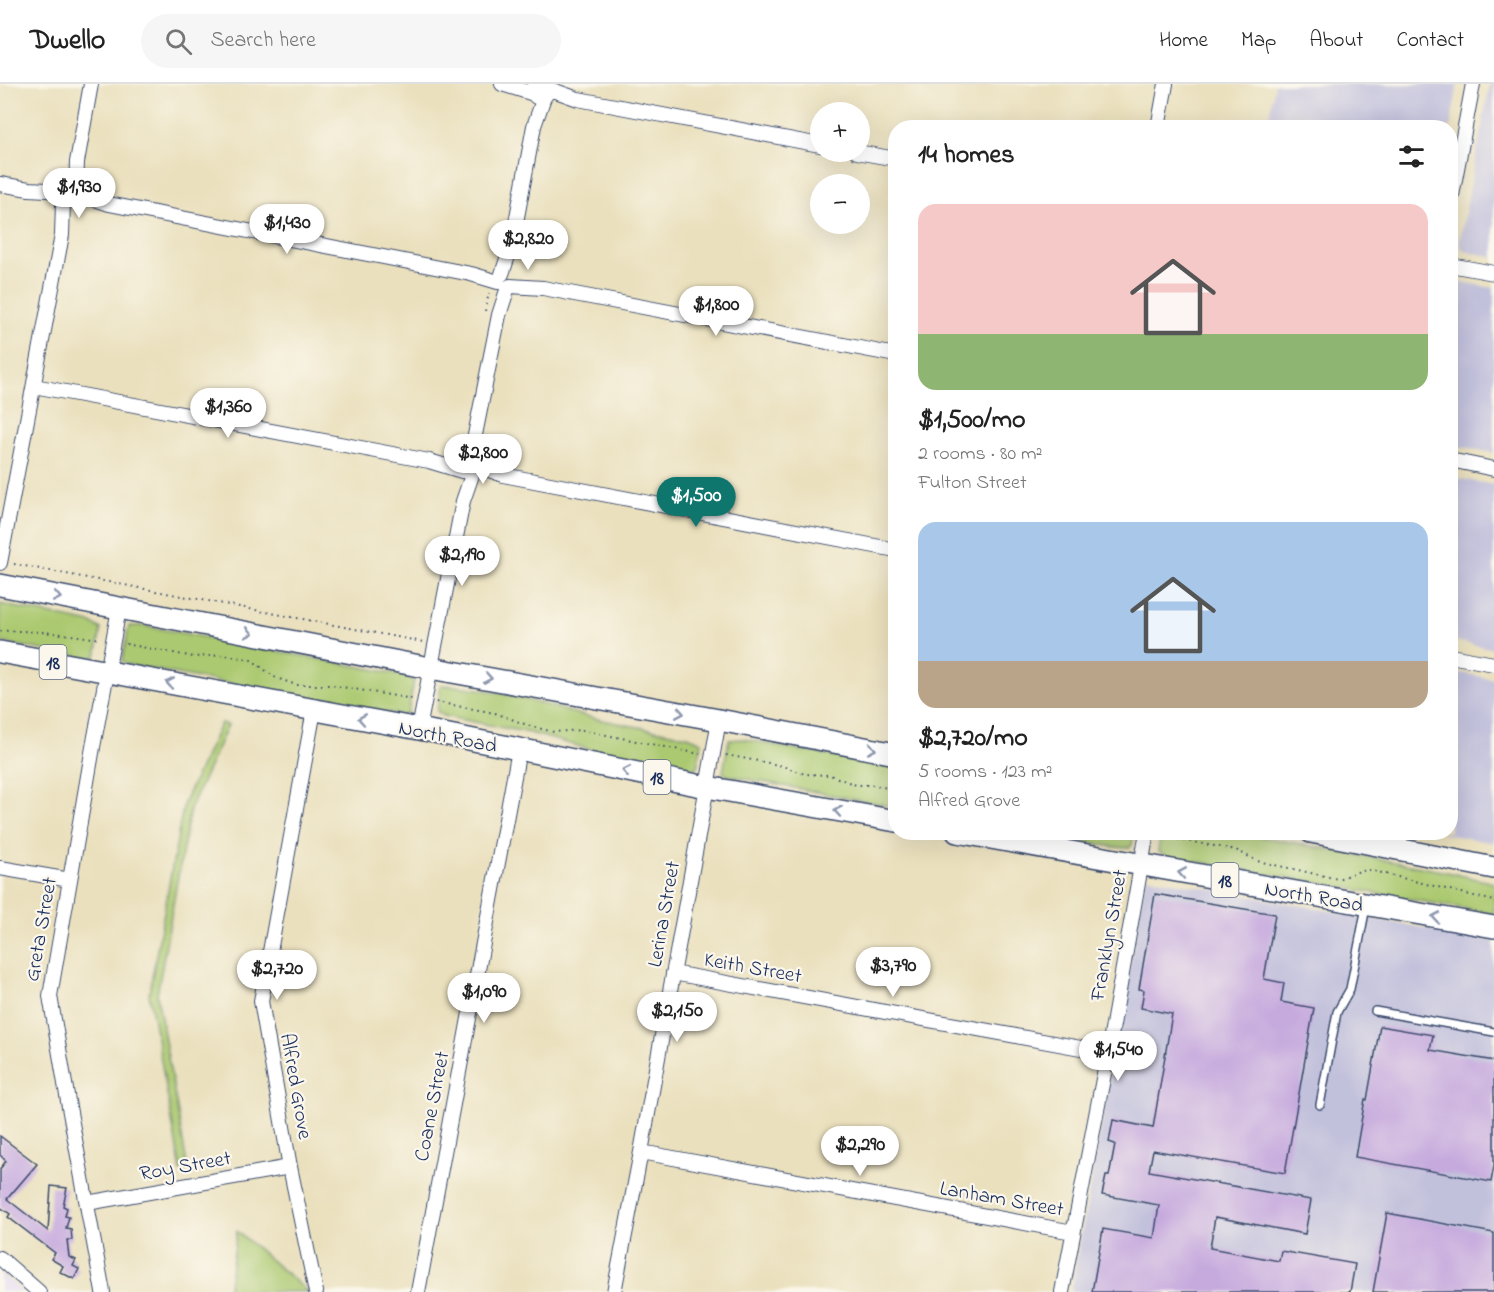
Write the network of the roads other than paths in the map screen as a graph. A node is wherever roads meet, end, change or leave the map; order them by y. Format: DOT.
graph roads {
  1 [pos="91,84"];
  2 [pos="503,84"];
  3 [pos="1166,84"];
  4 [pos="1473,84"];
  5 [pos="541,90"];
  6 [pos="1159,120"];
  7 [pos="810,143"];
  8 [pos="870,154"];
  9 [pos="888,158"];
  10 [pos="1458,164"];
  11 [pos="0,184"];
  12 [pos="69,197"];
  13 [pos="1458,266"];
  14 [pos="1494,273"];
  15 [pos="503,280"];
  16 [pos="888,353"];
  17 [pos="34,386"];
  18 [pos="1458,462"];
  19 [pos="468,468"];
  20 [pos="1494,469"];
  21 [pos="888,548"];
  22 [pos="0,562"];
  23 [pos="0,585"];
  24 [pos="119,609"];
  25 [pos="0,652"];
  26 [pos="1458,657"];
  27 [pos="1494,664"];
  28 [pos="430,668"];
  29 [pos="107,672"];
  30 [pos="314,710"];
  31 [pos="719,720"];
  32 [pos="419,729"];
  33 [pos="519,750"];
  34 [pos="888,752"];
  35 [pos="706,787"];
  36 [pos="888,820"];
  37 [pos="1001,840"];
  38 [pos="1146,840"];
  39 [pos="1352,840"];
  40 [pos="1142,866"];
  41 [pos="0,868"];
  42 [pos="1494,868"];
  43 [pos="70,880"];
  44 [pos="1366,905"];
  45 [pos="1494,927"];
  46 [pos="674,973"];
  47 [pos="1375,1011"];
  48 [pos="1494,1032"];
  49 [pos="1108,1053"];
  50 [pos="1320,1106"];
  51 [pos="641,1152"];
  52 [pos="290,1167"];
  53 [pos="87,1203"];
  54 [pos="1073,1232"];
  55 [pos="0,1258"];
  56 [pos="39,1292"];
  57 [pos="103,1292"];
  58 [pos="316,1292"];
  59 [pos="418,1292"];
  60 [pos="614,1292"];
  61 [pos="1062,1292"];
  1 -- 12 [label="street"];
  2 -- 5 [label="street"];
  3 -- 6 [label="street"];
  4 -- 10 [label="street"];
  5 -- 7 [label="street"];
  5 -- 15 [label="street"];
  8 -- 9 [label="street"];
  11 -- 12 [label="street"];
  12 -- 15 [label="street"];
  12 -- 17 [label="street"];
  13 -- 14 [label="street"];
  15 -- 16 [label="street"];
  15 -- 19 [label="street"];
  17 -- 19 [label="street"];
  17 -- 22 [label="street"];
  18 -- 20 [label="street"];
  19 -- 21 [label="street"];
  19 -- 28 [label="street"];
  23 -- 24 [label="highway, one-way"];
  24 -- 28 [label="highway, one-way"];
  24 -- 29 [label="street, Greta Street"];
  25 -- 29 [label="highway, North Road / 18"];
  26 -- 27 [label="street"];
  28 -- 31 [label="highway, one-way"];
  28 -- 32 [label="street"];
  30 -- 29 [label="highway, North Road / 18, one-way"];
  29 -- 43 [label="street, Greta Street"];
  32 -- 30 [label="highway, North Road / 18, one-way"];
  30 -- 52 [label="street, Alfred Grove"];
  31 -- 34 [label="highway, one-way"];
  31 -- 35 [label="street, Lerina Street"];
  32 -- 33 [label="highway, North Road / 18"];
  35 -- 33 [label="highway, North Road / 18, one-way"];
  33 -- 59 [label="street, Coane Street"];
  36 -- 35 [label="highway, North Road / 18, one-way"];
  35 -- 46 [label="street, Lerina Street"];
  37 -- 40 [label="highway, North Road / 18"];
  38 -- 40 [label="street, Franklyn Street"];
  39 -- 42 [label="highway"];
  44 -- 40 [label="highway, North Road / 18, one-way"];
  40 -- 49 [label="street, Franklyn Street"];
  41 -- 43 [label="street"];
  43 -- 53 [label="street, Greta Street"];
  45 -- 44 [label="highway, North Road / 18, one-way"];
  44 -- 50 [label="lane"];
  46 -- 49 [label="street, Keith Street"];
  46 -- 51 [label="street, Lerina Street"];
  47 -- 48 [label="lane"];
  49 -- 54 [label="street, Franklyn Street"];
  51 -- 54 [label="street, Lanham Street"];
  51 -- 60 [label="street, Lerina Street"];
  52 -- 53 [label="street, Roy Street"];
  52 -- 58 [label="street, Alfred Grove"];
  53 -- 57 [label="street, Greta Street"];
  54 -- 61 [label="street, Franklyn Street"];
  55 -- 56 [label="street"];
}
